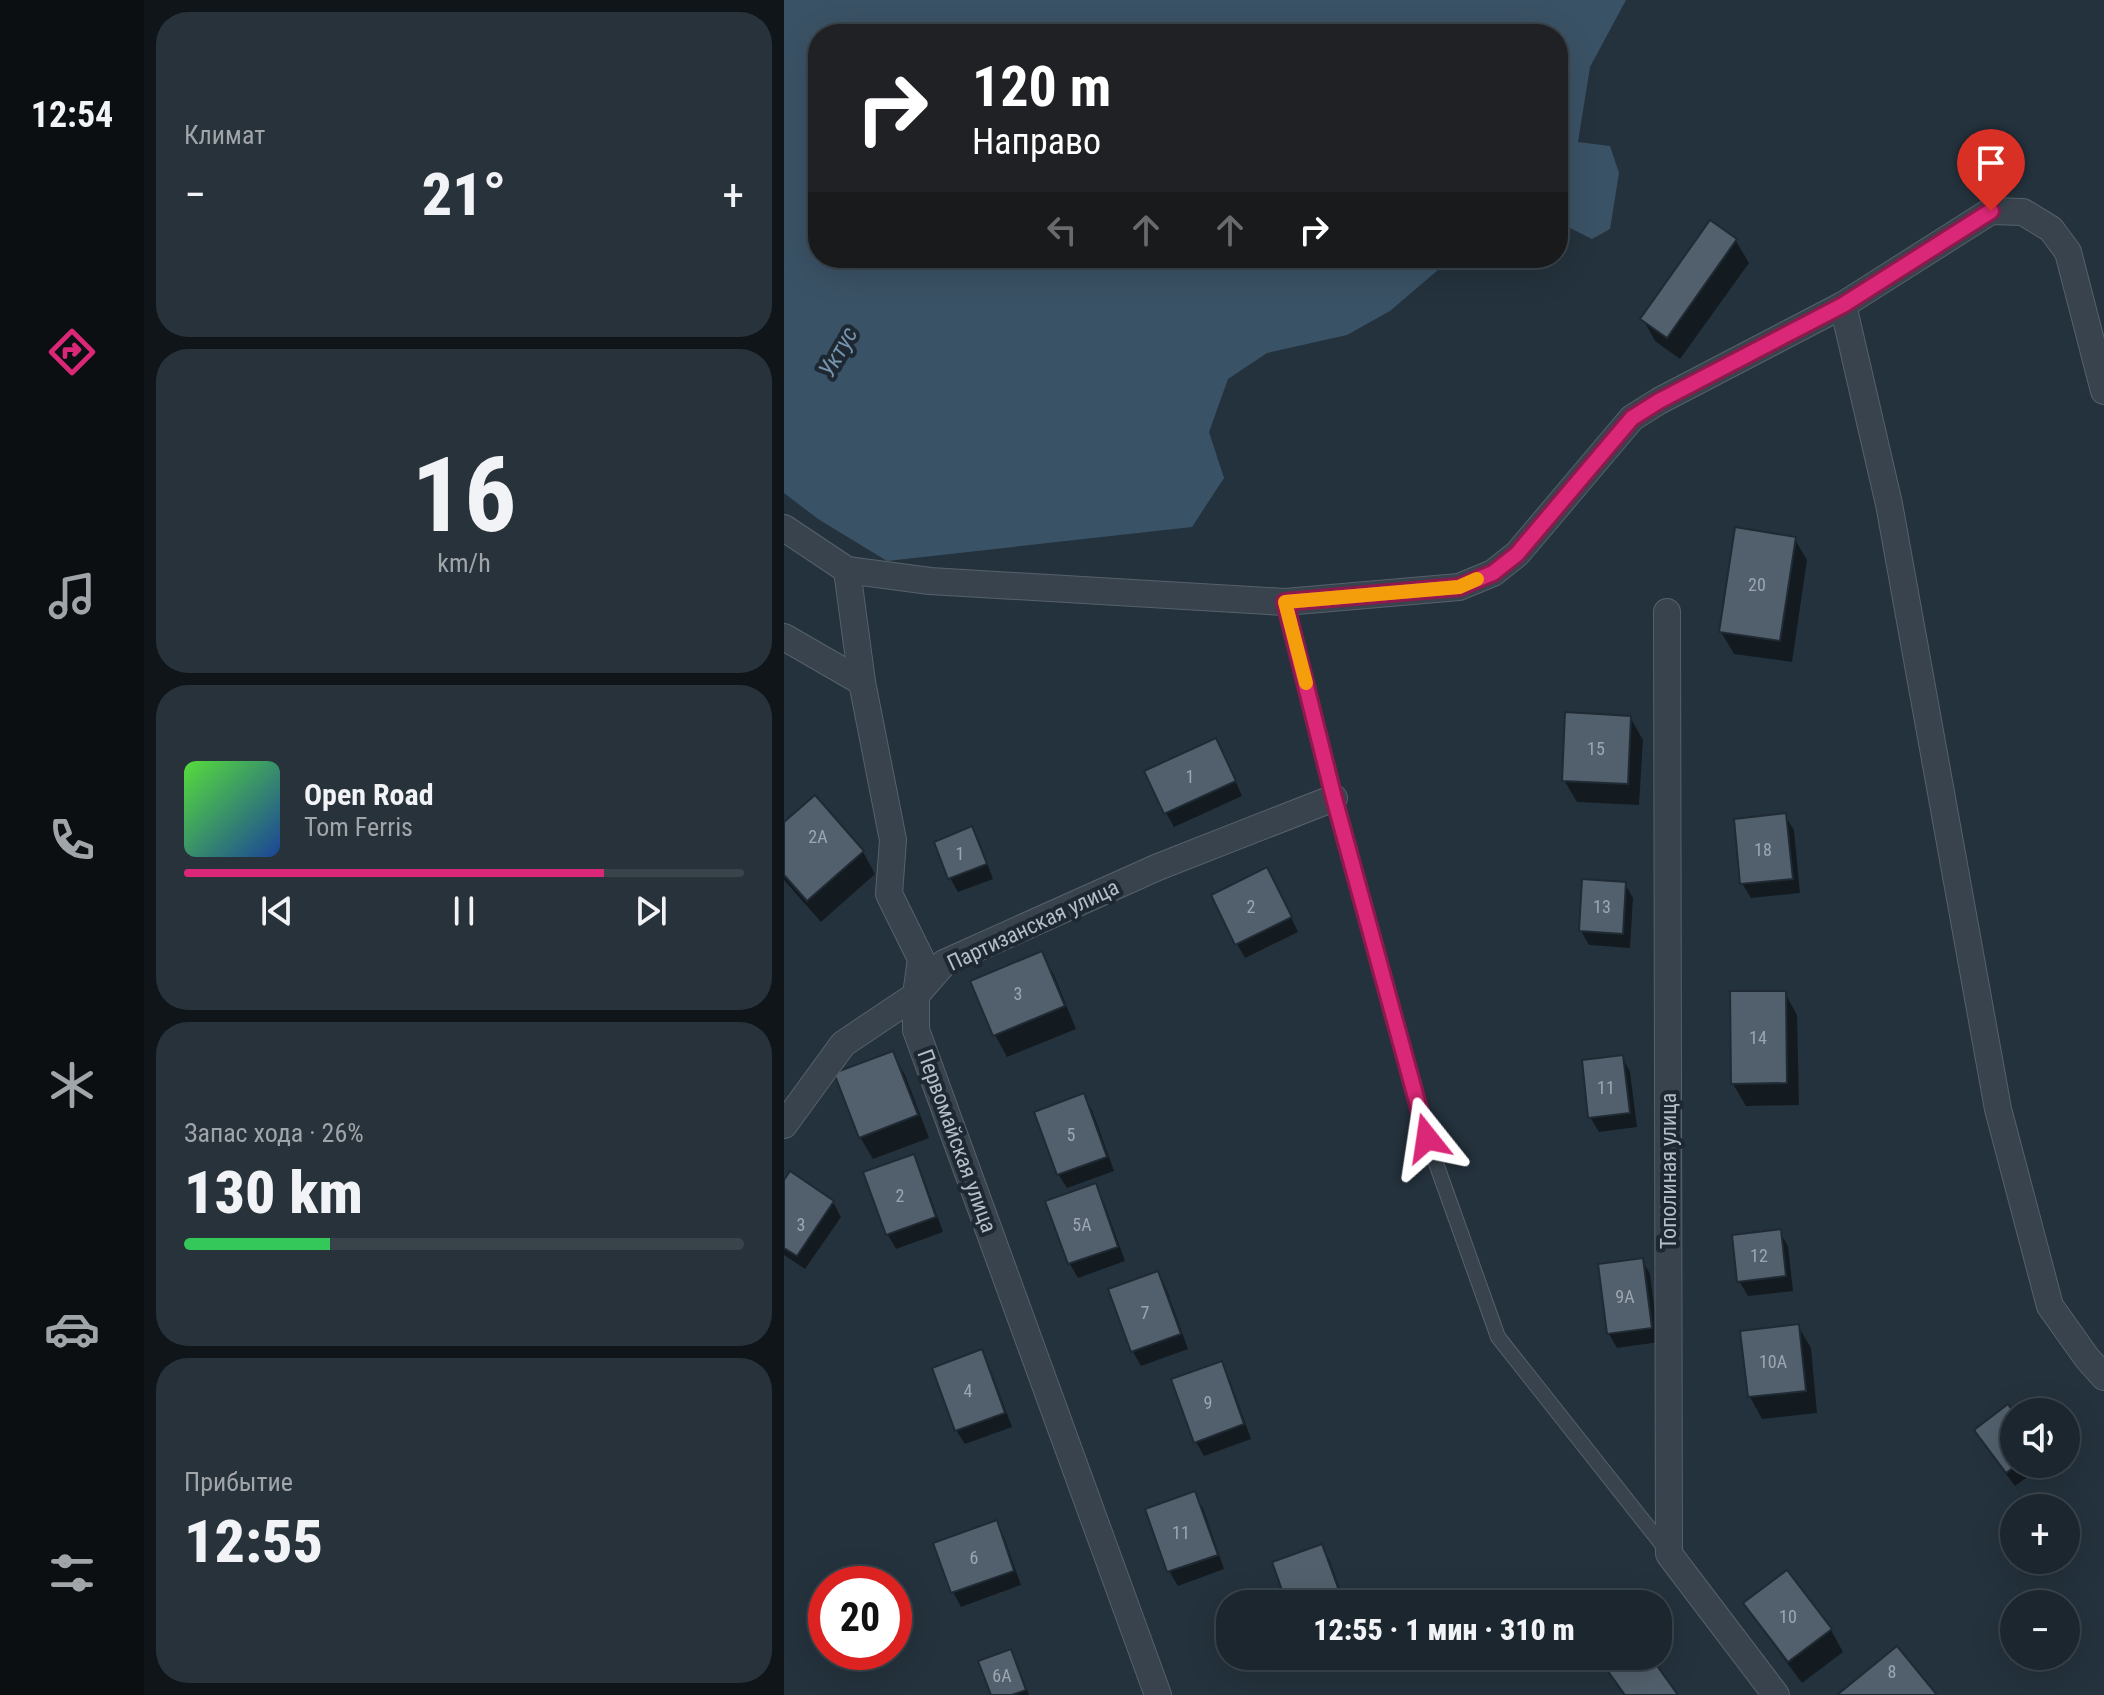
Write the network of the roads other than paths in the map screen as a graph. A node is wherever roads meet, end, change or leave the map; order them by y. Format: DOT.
graph roads {
  1 [pos="1843,305"];
  2 [pos="2104,391"];
  3 [pos="784,528"];
  4 [pos="847,570"];
  5 [pos="1285,602"];
  6 [pos="1667,612"];
  7 [pos="784,637"];
  8 [pos="862,682"];
  9 [pos="1334,798"];
  10 [pos="916,995"];
  11 [pos="784,1125"];
  12 [pos="2104,1377"];
  13 [pos="1669,1554"];
  14 [pos="1158,1695"];
  15 [pos="1776,1695"];
  1 -- 2 [label="street"];
  1 -- 5 [label="street"];
  1 -- 12 [label="street"];
  3 -- 4 [label="street"];
  4 -- 5 [label="street"];
  4 -- 8 [label="street, Первомайская улица"];
  5 -- 9 [label="lane"];
  6 -- 13 [label="street, Тополиная улица"];
  7 -- 8 [label="street"];
  8 -- 10 [label="street, Первомайская улица"];
  9 -- 10 [label="street, Партизанская улица"];
  9 -- 13 [label="lane"];
  10 -- 11 [label="street, Партизанская улица"];
  10 -- 14 [label="street, Первомайская улица"];
  13 -- 15 [label="street"];
}
